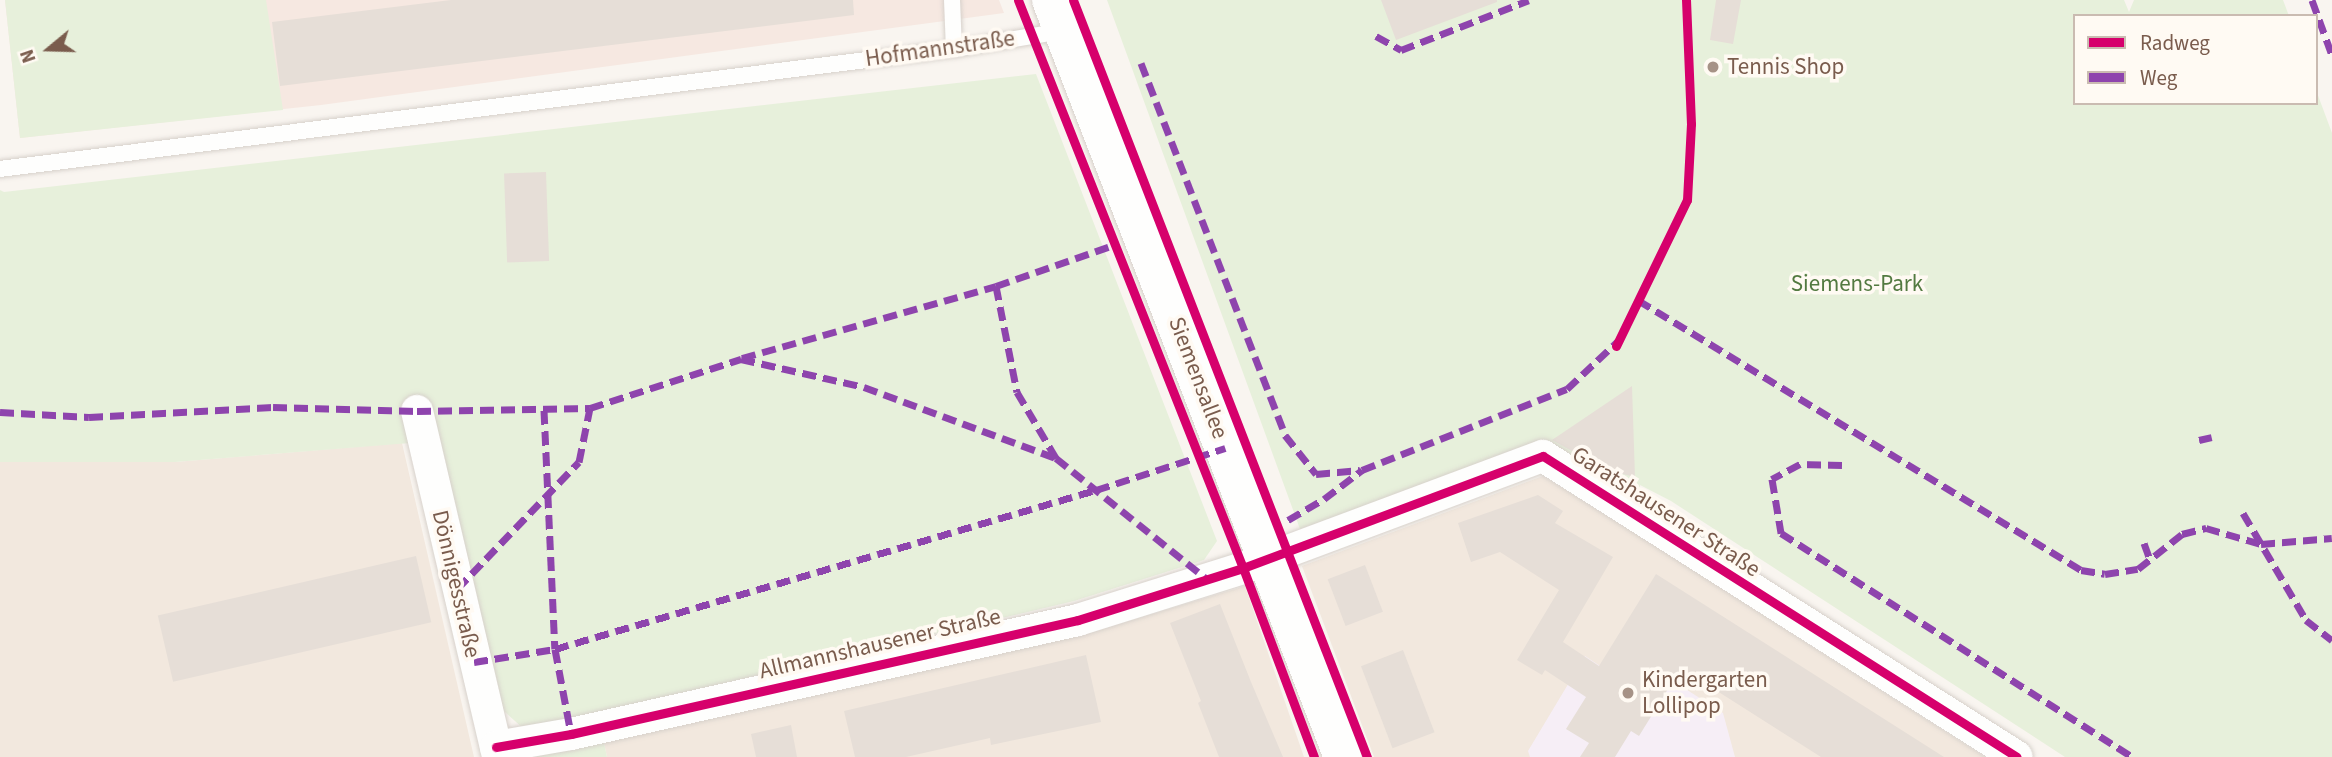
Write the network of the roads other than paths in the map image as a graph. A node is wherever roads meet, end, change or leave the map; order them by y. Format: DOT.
graph roads {
  1 [pos="952,0"];
  2 [pos="1057,15"];
  3 [pos="954,49"];
  4 [pos="0,169"];
  5 [pos="417,411"];
  6 [pos="1268,559"];
  7 [pos="497,752"];
  8 [pos="1343,757"];
  9 [pos="2017,757"];
  1 -- 3 [label="lane"];
  2 -- 3 [label="lane, Hofmannstraße"];
  2 -- 6 [label="main road, Siemensallee"];
  3 -- 4 [label="lane, Hofmannstraße"];
  5 -- 7 [label="street, Dönnigesstraße"];
  6 -- 7 [label="street, Allmannshausener Straße"];
  6 -- 8 [label="main road, Siemensallee"];
  6 -- 9 [label="street, Garatshausener Straße"];
}
